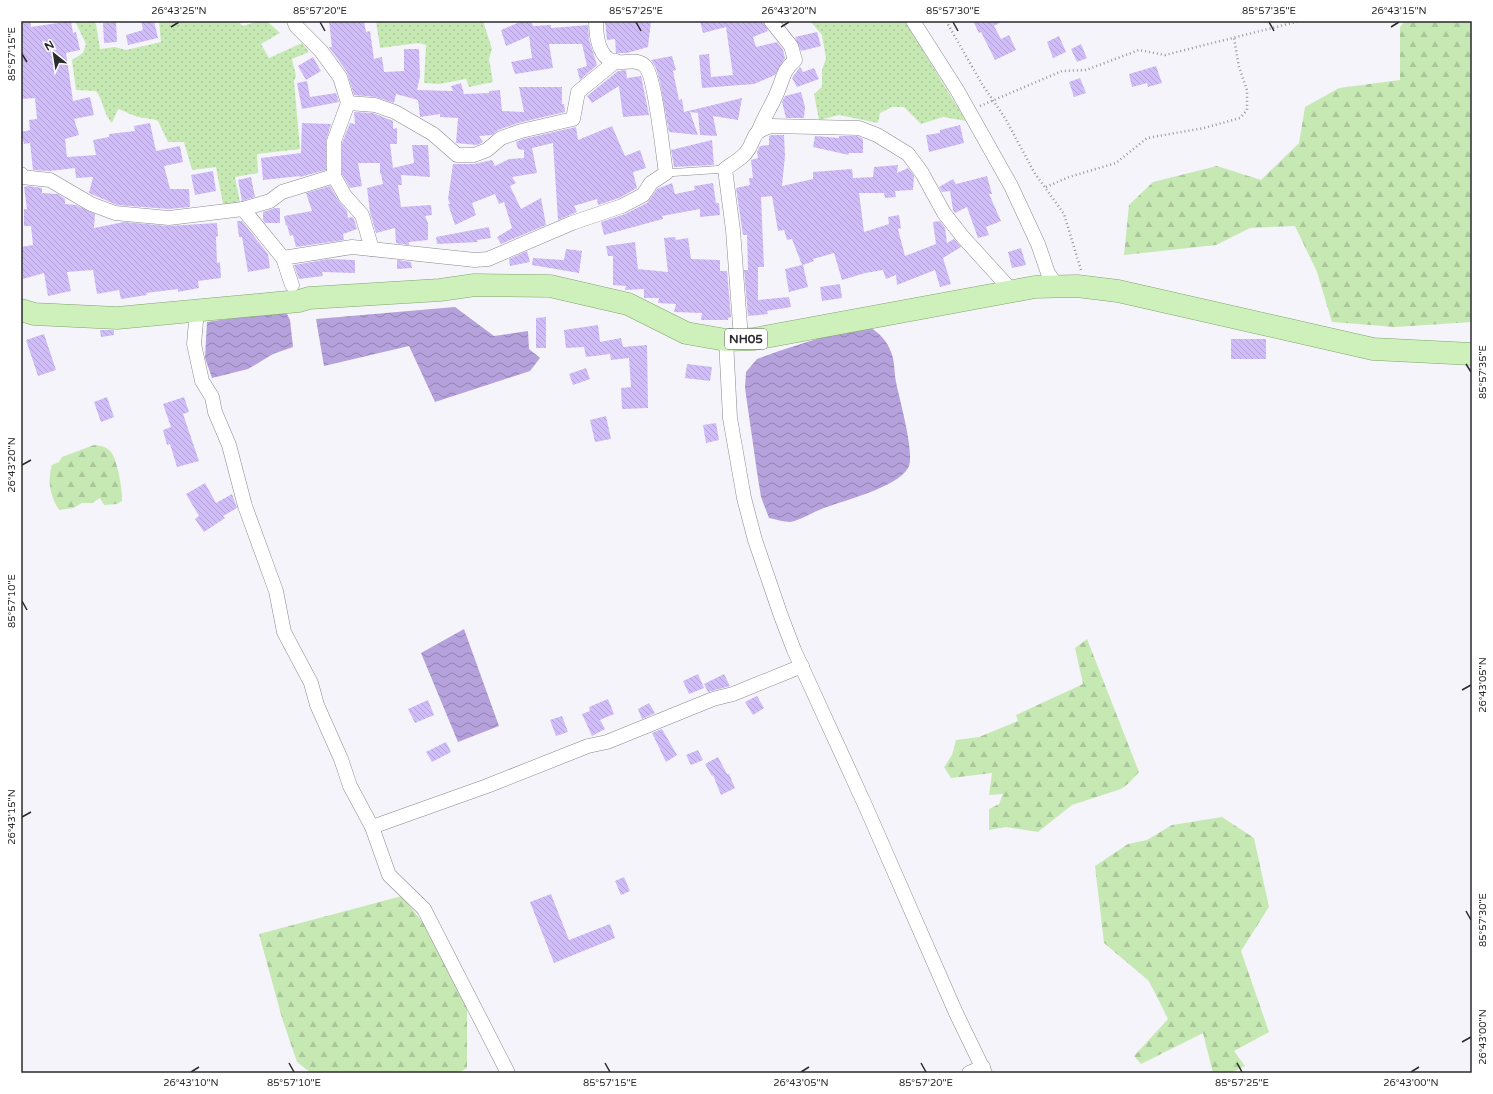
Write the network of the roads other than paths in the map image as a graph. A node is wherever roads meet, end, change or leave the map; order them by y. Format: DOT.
graph roads {
  1 [pos="294,21"];
  2 [pos="585,21"];
  3 [pos="596,21"];
  4 [pos="771,21"];
  5 [pos="913,21"];
  6 [pos="616,61"];
  7 [pos="348,103"];
  8 [pos="759,130"];
  9 [pos="725,169"];
  10 [pos="666,173"];
  11 [pos="21,174"];
  12 [pos="334,176"];
  13 [pos="243,209"];
  14 [pos="372,249"];
  15 [pos="283,258"];
  16 [pos="292,285"];
  17 [pos="1067,286"];
  18 [pos="1012,291"];
  19 [pos="21,310"];
  20 [pos="197,310"];
  21 [pos="733,340"];
  22 [pos="1472,354"];
  23 [pos="802,666"];
  24 [pos="372,827"];
  25 [pos="984,1070"];
  26 [pos="508,1073"];
  27 [pos="969,1073"];
  1 -- 7 [label="street"];
  2 -- 3 [label="street"];
  3 -- 6 [label="street"];
  4 -- 8 [label="street"];
  5 -- 17 [label="street"];
  6 -- 7 [label="street"];
  6 -- 10 [label="street"];
  7 -- 12 [label="street"];
  8 -- 9 [label="street"];
  8 -- 18 [label="street"];
  9 -- 10 [label="lane"];
  9 -- 21 [label="street"];
  10 -- 14 [label="street"];
  11 -- 13 [label="street"];
  12 -- 13 [label="street"];
  12 -- 14 [label="street"];
  13 -- 15 [label="street"];
  14 -- 15 [label="street"];
  15 -- 16 [label="street"];
  17 -- 18 [label="main road, NH05"];
  17 -- 22 [label="main road, NH05"];
  18 -- 21 [label="main road, NH05"];
  19 -- 20 [label="main road, NH05"];
  20 -- 21 [label="main road, NH05"];
  20 -- 24 [label="street"];
  21 -- 23 [label="street"];
  23 -- 24 [label="street"];
  23 -- 25 [label="street"];
  24 -- 26 [label="street"];
  25 -- 27 [label="street"];
}
